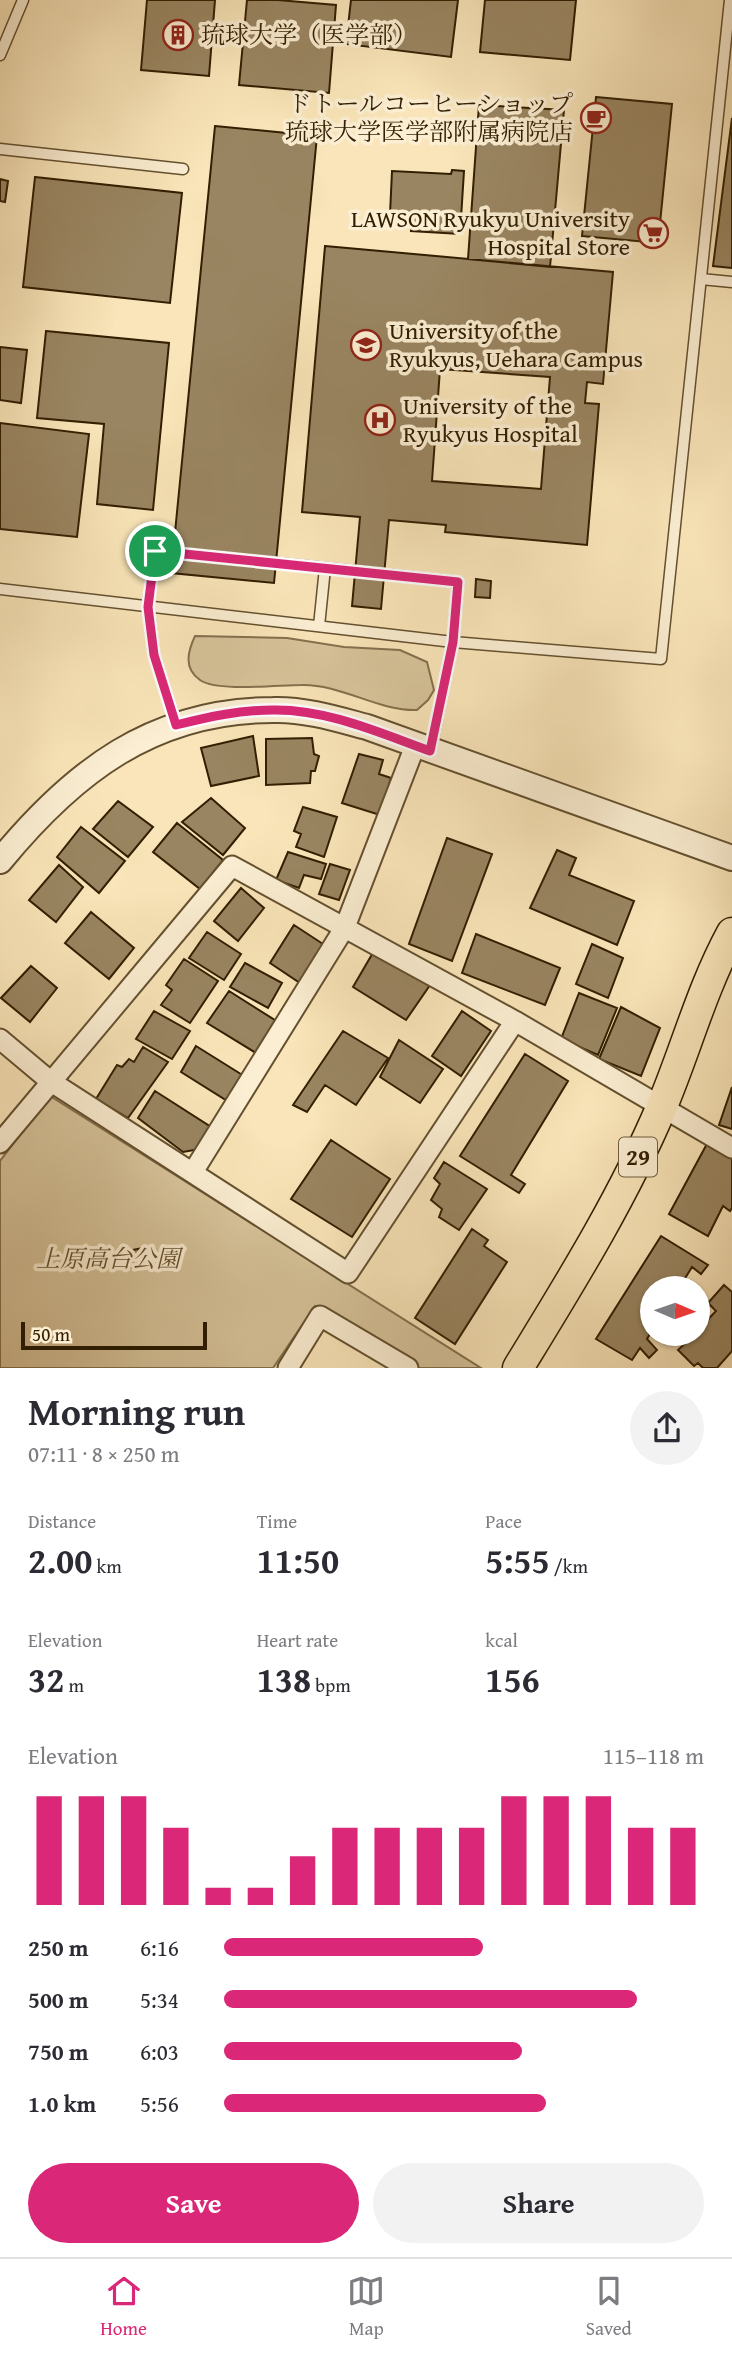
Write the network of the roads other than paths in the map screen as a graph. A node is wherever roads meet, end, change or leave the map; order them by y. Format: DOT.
graph roads {
  1 [pos="23,0"];
  2 [pos="730,0"];
  3 [pos="0,55"];
  4 [pos="0,149"];
  5 [pos="183,169"];
  6 [pos="701,279"];
  7 [pos="732,282"];
  8 [pos="325,568"];
  9 [pos="0,589"];
  10 [pos="148,607"];
  11 [pos="319,626"];
  12 [pos="453,642"];
  13 [pos="176,725"];
  14 [pos="423,749"];
  15 [pos="732,858"];
  16 [pos="0,862"];
  17 [pos="345,927"];
  18 [pos="732,933"];
  19 [pos="515,1021"];
  20 [pos="0,1039"];
  21 [pos="50,1081"];
  22 [pos="662,1105"];
  23 [pos="0,1143"];
  24 [pos="732,1148"];
  25 [pos="192,1172"];
  26 [pos="288,1368"];
  27 [pos="408,1368"];
  28 [pos="518,1368"];
  1 -- 3 [label="lane"];
  2 -- 6 [label="lane"];
  4 -- 5 [label="lane"];
  6 -- 7 [label="lane"];
  6 -- 12 [label="lane"];
  8 -- 10 [label="lane"];
  8 -- 11 [label="lane"];
  8 -- 12 [label="lane"];
  9 -- 10 [label="lane"];
  10 -- 11 [label="lane"];
  10 -- 13 [label="lane"];
  11 -- 12 [label="lane"];
  12 -- 14 [label="lane"];
  13 -- 14 [label="street"];
  13 -- 16 [label="street"];
  14 -- 15 [label="street"];
  14 -- 17 [label="street"];
  17 -- 19 [label="street"];
  17 -- 21 [label="street"];
  17 -- 25 [label="street"];
  18 -- 22 [label="main road, 29"];
  19 -- 22 [label="street"];
  19 -- 25 [label="street"];
  20 -- 21 [label="street"];
  21 -- 23 [label="street"];
  21 -- 25 [label="street"];
  22 -- 24 [label="street"];
  22 -- 28 [label="main road, 29"];
  26 -- 27 [label="street"];
}
